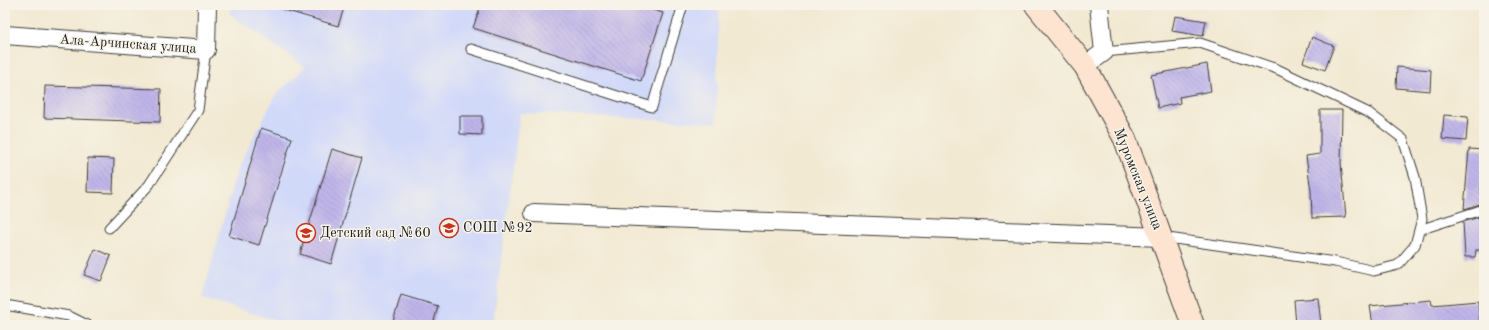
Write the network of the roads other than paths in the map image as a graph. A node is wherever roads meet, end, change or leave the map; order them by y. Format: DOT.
graph roads {
  1 [pos="207,5"];
  2 [pos="683,5"];
  3 [pos="1036,5"];
  4 [pos="1099,5"];
  5 [pos="5,35"];
  6 [pos="471,49"];
  7 [pos="206,50"];
  8 [pos="1104,52"];
  9 [pos="1085,66"];
  10 [pos="1484,209"];
  11 [pos="534,212"];
  12 [pos="109,228"];
  13 [pos="1419,230"];
  14 [pos="1161,237"];
  15 [pos="5,305"];
  16 [pos="87,325"];
  17 [pos="1193,325"];
  1 -- 7 [label="street, Ала-Арчинская улица"];
  2 -- 6 [label="lane"];
  3 -- 9 [label="street, Муромская улица"];
  4 -- 8 [label="street"];
  5 -- 7 [label="street, Ала-Арчинская улица"];
  7 -- 12 [label="lane"];
  8 -- 9 [label="street"];
  8 -- 13 [label="lane"];
  9 -- 14 [label="street, Муромская улица"];
  10 -- 13 [label="lane"];
  11 -- 14 [label="street"];
  13 -- 14 [label="lane"];
  14 -- 17 [label="street, Муромская улица"];
  15 -- 16 [label="lane"];
}
